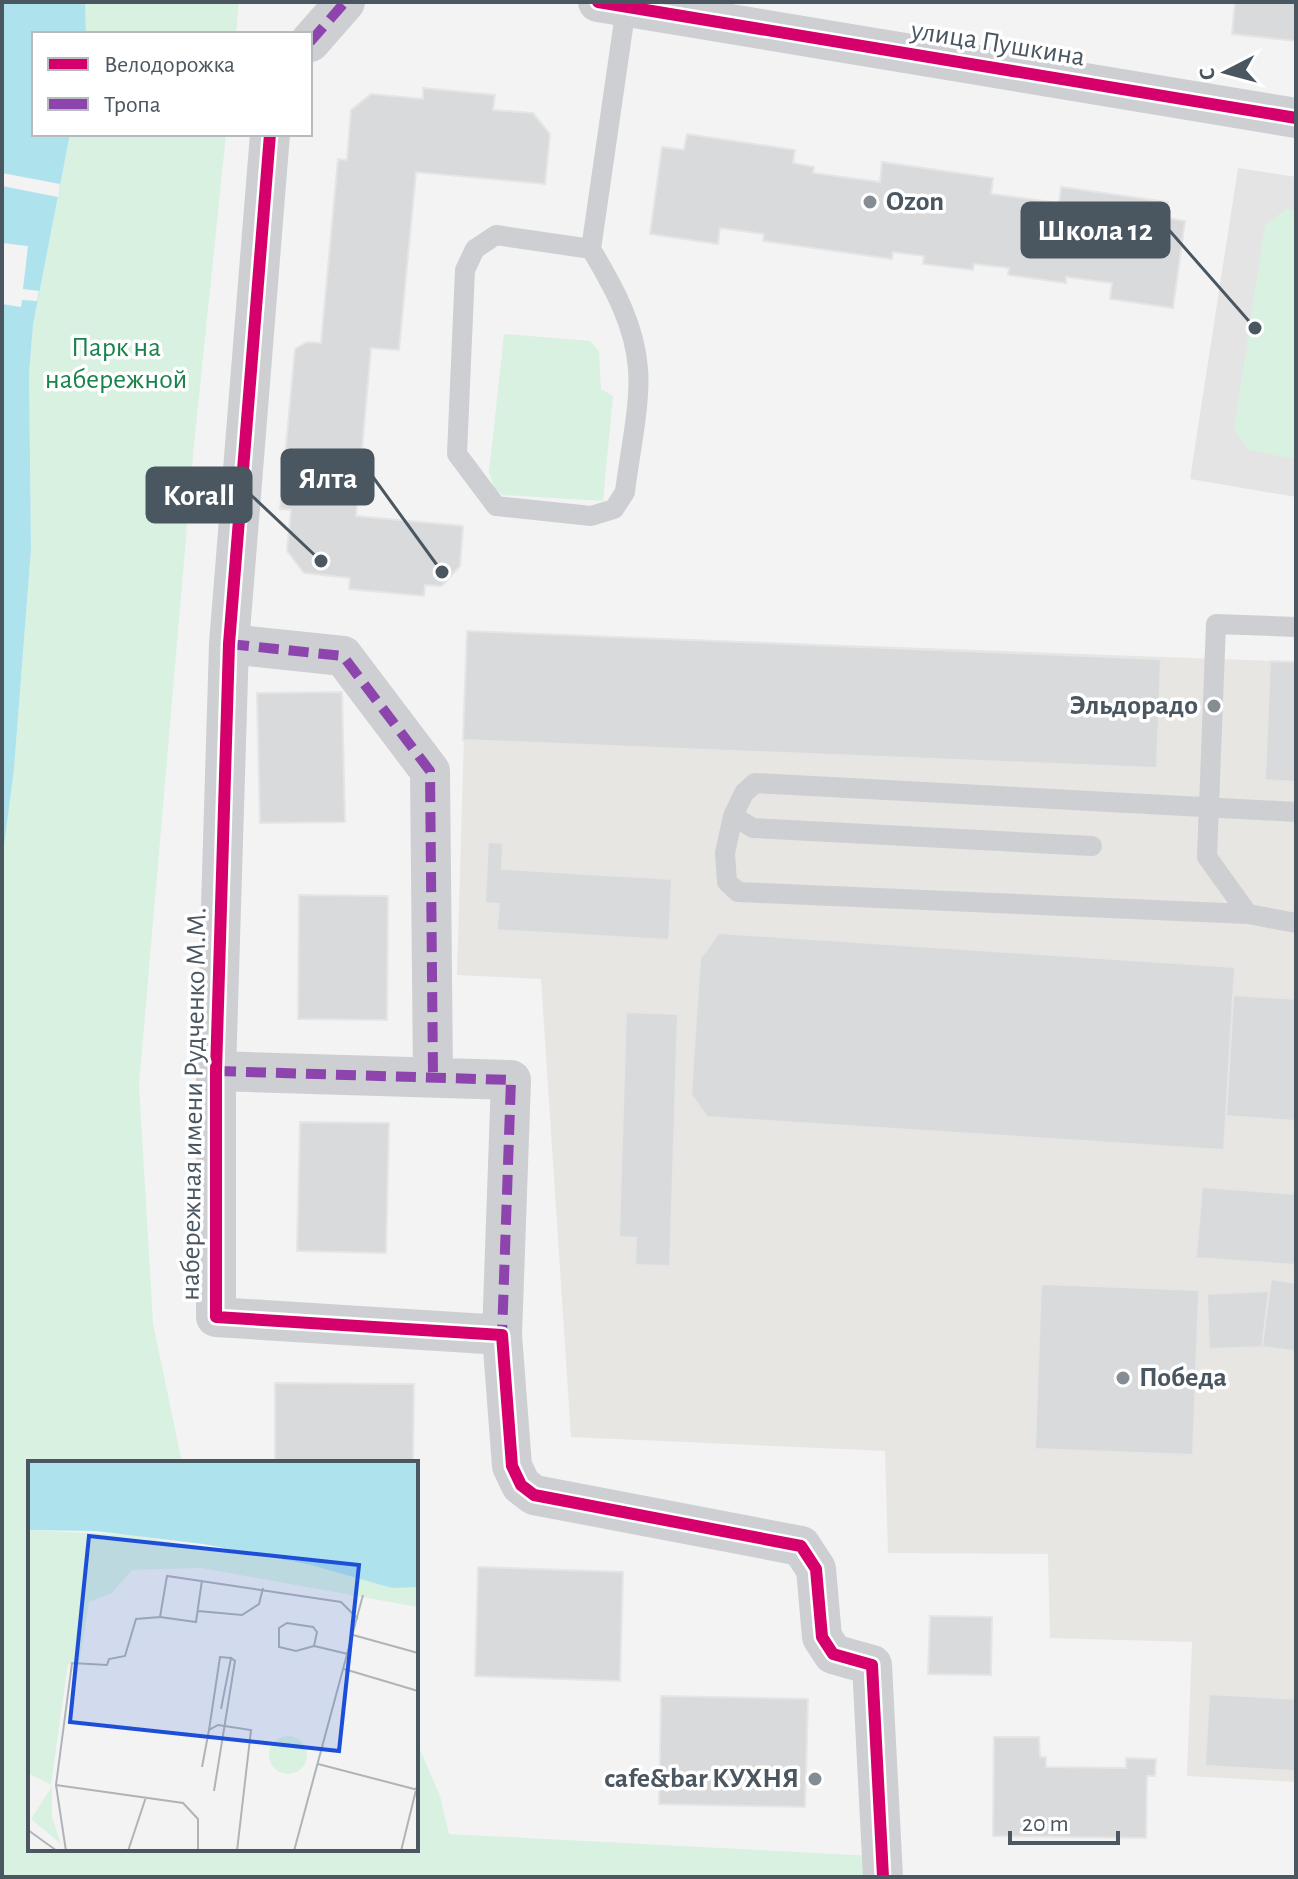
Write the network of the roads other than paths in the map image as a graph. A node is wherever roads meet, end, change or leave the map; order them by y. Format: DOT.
graph roads {
  1 [pos="345,2"];
  2 [pos="612,4"];
  3 [pos="732,13"];
  4 [pos="312,40"];
  5 [pos="1296,118"];
  6 [pos="270,136"];
  7 [pos="591,249"];
  8 [pos="1296,627"];
  9 [pos="229,644"];
  10 [pos="1209,807"];
  11 [pos="1296,812"];
  12 [pos="733,816"];
  13 [pos="1092,846"];
  14 [pos="1248,914"];
  15 [pos="1296,923"];
  16 [pos="216,1071"];
  17 [pos="433,1076"];
  18 [pos="502,1335"];
  19 [pos="883,1877"];
  1 -- 4 [label="street"];
  2 -- 3 [label="street, улица Пушкина"];
  2 -- 7 [label="lane"];
  3 -- 5 [label="street, улица Пушкина"];
  6 -- 9 [label="street, набережная имени Рудченко М.М."];
  7 -- 7 [label="lane"];
  8 -- 10 [label="lane"];
  9 -- 16 [label="street, набережная имени Рудченко М.М."];
  9 -- 17 [label="street"];
  10 -- 11 [label="lane"];
  10 -- 12 [label="lane"];
  10 -- 14 [label="lane"];
  12 -- 13 [label="lane"];
  12 -- 14 [label="lane"];
  14 -- 15 [label="lane"];
  16 -- 17 [label="street, набережная имени Рудченко М.М."];
  16 -- 18 [label="street, набережная имени Рудченко М.М."];
  17 -- 18 [label="street, набережная имени Рудченко М.М."];
  18 -- 19 [label="street, набережная имени Рудченко М.М."];
}
